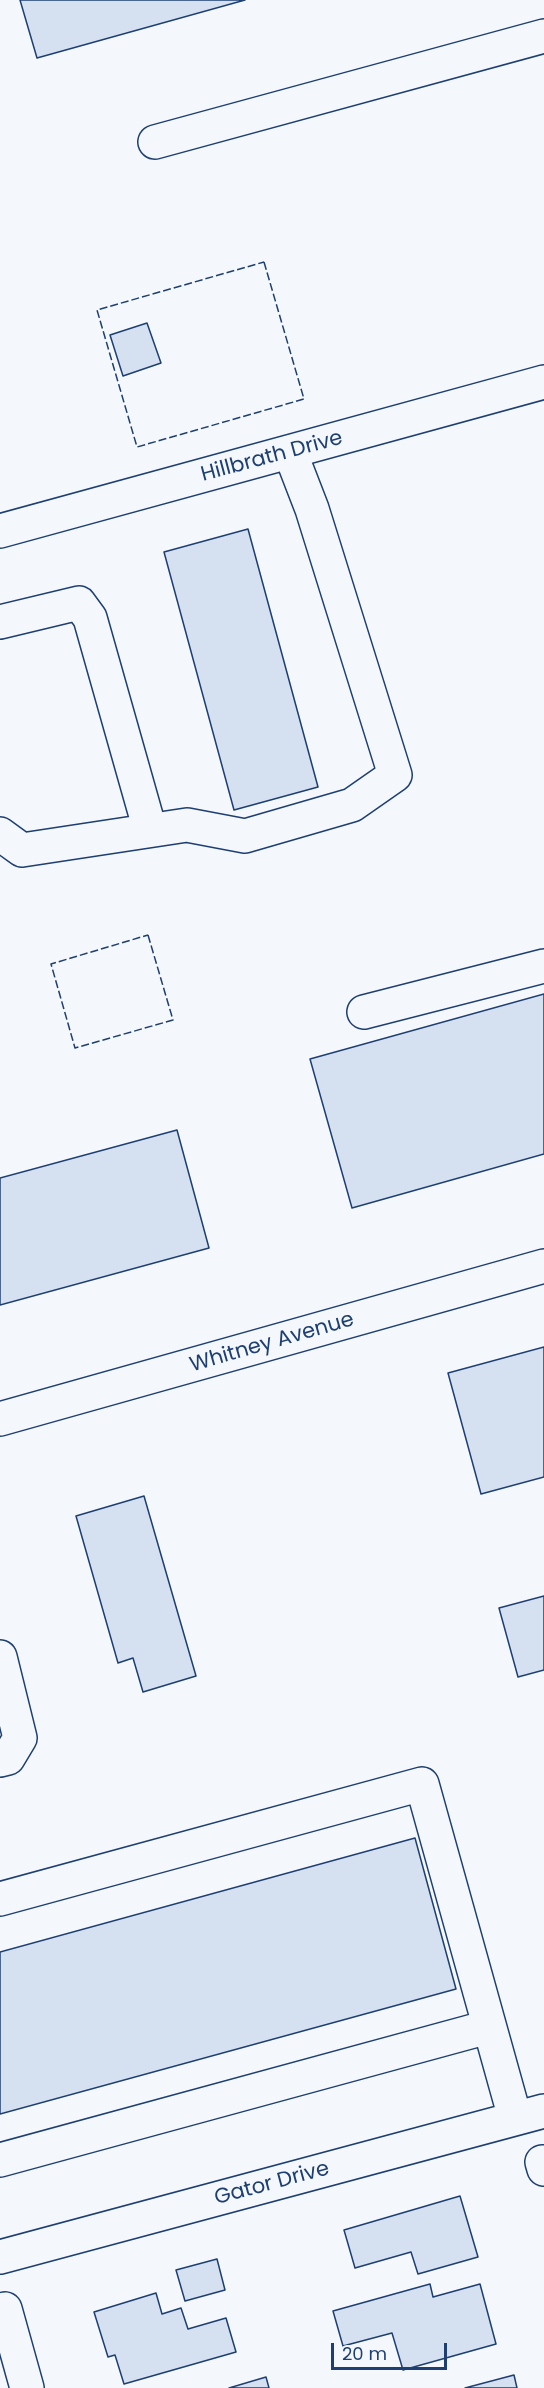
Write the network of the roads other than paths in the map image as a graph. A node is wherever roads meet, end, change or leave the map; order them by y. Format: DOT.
graph roads {
  1 [pos="544,36"];
  2 [pos="155,142"];
  3 [pos="544,382"];
  4 [pos="290,452"];
  5 [pos="0,531"];
  6 [pos="0,622"];
  7 [pos="150,830"];
  8 [pos="0,834"];
  9 [pos="544,966"];
  10 [pos="364,1012"];
  11 [pos="544,1266"];
  12 [pos="0,1419"];
  13 [pos="0,1657"];
  14 [pos="0,1760"];
  15 [pos="0,1899"];
  16 [pos="488,2027"];
  17 [pos="530,2115"];
  18 [pos="0,2160"];
  19 [pos="0,2258"];
  20 [pos="5,2309"];
  21 [pos="27,2388"];
  1 -- 2 [label="street"];
  3 -- 4 [label="street, Hillbrath Drive"];
  4 -- 5 [label="street, Hillbrath Drive"];
  4 -- 7 [label="street"];
  6 -- 7 [label="street"];
  7 -- 8 [label="street"];
  9 -- 10 [label="street"];
  11 -- 12 [label="street, Whitney Avenue"];
  13 -- 14 [label="street"];
  15 -- 16 [label="street"];
  16 -- 17 [label="street"];
  16 -- 18 [label="street"];
  17 -- 19 [label="street, Gator Drive"];
  20 -- 21 [label="street"];
}
